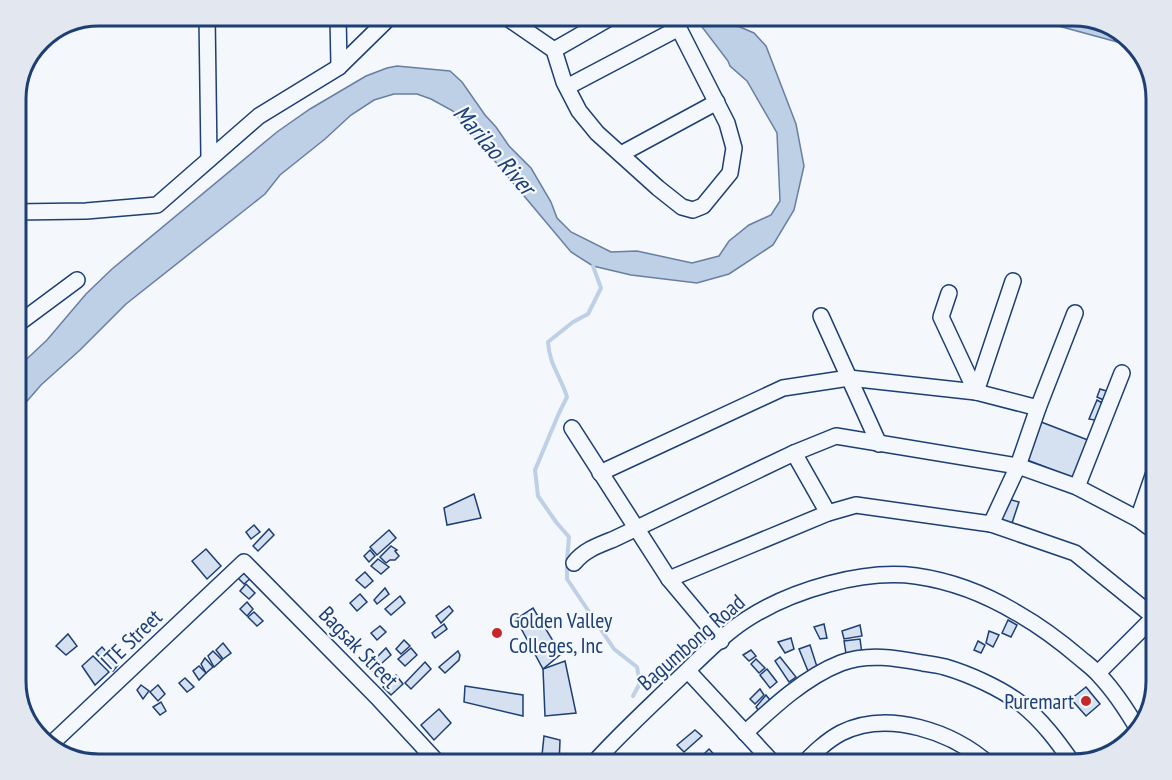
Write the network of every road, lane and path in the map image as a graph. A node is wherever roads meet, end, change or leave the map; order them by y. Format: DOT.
graph roads {
  1 [pos="207,25"];
  2 [pos="338,25"];
  3 [pos="382,25"];
  4 [pos="518,25"];
  5 [pos="595,25"];
  6 [pos="668,25"];
  7 [pos="677,25"];
  8 [pos="554,50"];
  9 [pos="339,67"];
  10 [pos="567,87"];
  11 [pos="717,102"];
  12 [pos="621,154"];
  13 [pos="209,158"];
  14 [pos="26,212"];
  15 [pos="77,280"];
  16 [pos="1013,281"];
  17 [pos="949,292"];
  18 [pos="1075,313"];
  19 [pos="821,316"];
  20 [pos="26,318"];
  21 [pos="1122,373"];
  22 [pos="849,378"];
  23 [pos="976,392"];
  24 [pos="1038,408"];
  25 [pos="572,428"];
  26 [pos="879,444"];
  27 [pos="794,453"];
  28 [pos="1018,466"];
  29 [pos="600,472"];
  30 [pos="1077,487"];
  31 [pos="1146,496"];
  32 [pos="828,513"];
  33 [pos="1138,519"];
  34 [pos="991,524"];
  35 [pos="1146,525"];
  36 [pos="635,528"];
  37 [pos="244,562"];
  38 [pos="574,563"];
  39 [pos="669,579"];
  40 [pos="1146,608"];
  41 [pos="1146,626"];
  42 [pos="721,641"];
  43 [pos="688,671"];
  44 [pos="1098,674"];
  45 [pos="1134,722"];
  46 [pos="744,733"];
  47 [pos="56,740"];
  48 [pos="430,754"];
  49 [pos="603,754"];
  50 [pos="764,754"];
  51 [pos="814,754"];
  52 [pos="976,754"];
  53 [pos="1066,754"];
  1 -- 13 [label="street"];
  2 -- 9 [label="street"];
  3 -- 9 [label="street"];
  4 -- 8 [label="street"];
  5 -- 8 [label="street"];
  6 -- 10 [label="street"];
  7 -- 11 [label="street"];
  8 -- 10 [label="street"];
  9 -- 13 [label="street"];
  10 -- 12 [label="street"];
  11 -- 12 [label="street"];
  11 -- 12 [label="street"];
  13 -- 14 [label="street"];
  15 -- 20 [label="street"];
  16 -- 23 [label="street"];
  17 -- 23 [label="street"];
  18 -- 24 [label="street"];
  19 -- 22 [label="street"];
  21 -- 30 [label="street"];
  22 -- 23 [label="street"];
  22 -- 26 [label="street"];
  22 -- 29 [label="street"];
  23 -- 24 [label="street"];
  24 -- 28 [label="street"];
  25 -- 29 [label="street"];
  26 -- 27 [label="street"];
  26 -- 28 [label="street"];
  27 -- 32 [label="street"];
  27 -- 36 [label="street"];
  28 -- 30 [label="street"];
  28 -- 34 [label="street"];
  29 -- 36 [label="street"];
  30 -- 33 [label="street"];
  31 -- 33 [label="street"];
  32 -- 34 [label="street"];
  32 -- 39 [label="street"];
  33 -- 35 [label="street"];
  34 -- 40 [label="street"];
  36 -- 38 [label="street"];
  36 -- 39 [label="street"];
  37 -- 47 [label="street, ITE Street"];
  37 -- 48 [label="street, Bagsak Street"];
  39 -- 42 [label="street"];
  41 -- 44 [label="street"];
  42 -- 43 [label="street, Bagumbong Road"];
  42 -- 44 [label="street, Bagumbong Road"];
  43 -- 46 [label="street"];
  43 -- 49 [label="street, Bagumbong Road"];
  44 -- 45 [label="street, Bagumbong Road"];
  46 -- 50 [label="street"];
  46 -- 53 [label="street"];
  51 -- 52 [label="street"];
}
